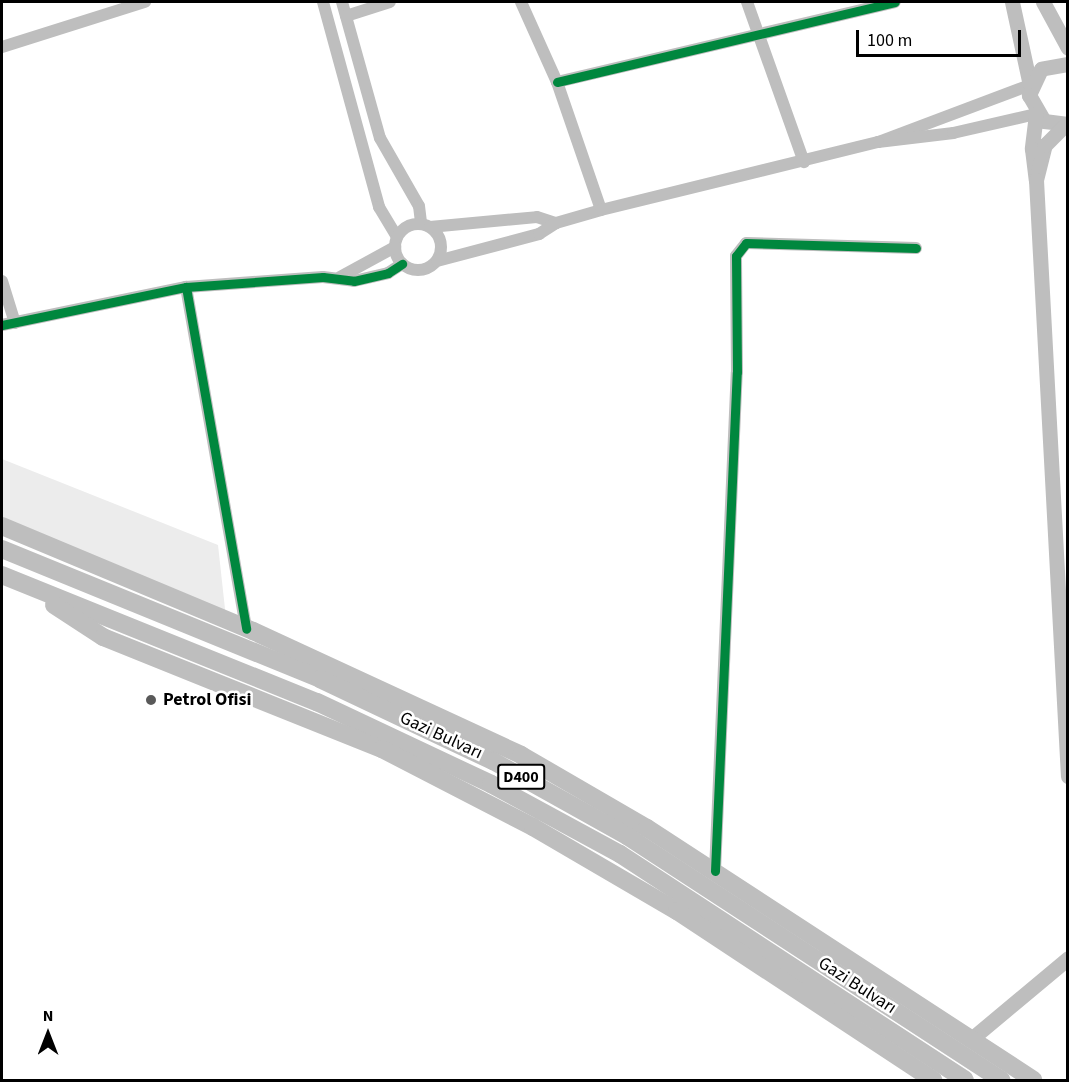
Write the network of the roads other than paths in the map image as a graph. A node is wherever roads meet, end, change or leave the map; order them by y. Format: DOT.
graph roads {
  1 [pos="145,2"];
  2 [pos="323,2"];
  3 [pos="342,2"];
  4 [pos="390,2"];
  5 [pos="520,2"];
  6 [pos="747,2"];
  7 [pos="887,2"];
  8 [pos="1012,2"];
  9 [pos="1044,2"];
  10 [pos="115,5"];
  11 [pos="346,16"];
  12 [pos="758,32"];
  13 [pos="2,47"];
  14 [pos="1068,48"];
  15 [pos="1068,64"];
  16 [pos="557,82"];
  17 [pos="1030,85"];
  18 [pos="1036,114"];
  19 [pos="1067,125"];
  20 [pos="878,142"];
  21 [pos="804,162"];
  22 [pos="1036,180"];
  23 [pos="601,210"];
  24 [pos="556,223"];
  25 [pos="426,225"];
  26 [pos="396,242"];
  27 [pos="916,248"];
  28 [pos="437,261"];
  29 [pos="402,264"];
  30 [pos="340,278"];
  31 [pos="2,281"];
  32 [pos="186,287"];
  33 [pos="15,322"];
  34 [pos="2,325"];
  35 [pos="2,526"];
  36 [pos="2,549"];
  37 [pos="9,578"];
  38 [pos="246,629"];
  39 [pos="1068,776"];
  40 [pos="715,871"];
  41 [pos="1068,958"];
  42 [pos="970,1040"];
  43 [pos="923,1073"];
  44 [pos="965,1080"];
  45 [pos="1000,1080"];
  46 [pos="1033,1080"];
  1 -- 10 [label="street"];
  2 -- 26 [label="street"];
  3 -- 11 [label="street"];
  4 -- 11 [label="street"];
  5 -- 16 [label="street"];
  6 -- 12 [label="street"];
  7 -- 12 [label="street"];
  8 -- 17 [label="main road"];
  9 -- 14 [label="main road"];
  10 -- 13 [label="street"];
  11 -- 25 [label="street"];
  12 -- 16 [label="street"];
  12 -- 21 [label="street"];
  15 -- 17 [label="main road"];
  16 -- 23 [label="street"];
  17 -- 18 [label="main road"];
  17 -- 20 [label="street"];
  18 -- 19 [label="main road"];
  18 -- 20 [label="street"];
  18 -- 22 [label="main road"];
  19 -- 22 [label="main road"];
  20 -- 21 [label="street"];
  21 -- 23 [label="street"];
  22 -- 39 [label="main road"];
  23 -- 24 [label="street"];
  24 -- 25 [label="street"];
  24 -- 28 [label="street"];
  25 -- 26 [label="street"];
  25 -- 28 [label="street"];
  26 -- 29 [label="street"];
  26 -- 30 [label="street"];
  27 -- 40 [label="street"];
  28 -- 29 [label="street"];
  29 -- 30 [label="street"];
  30 -- 32 [label="street"];
  31 -- 33 [label="street"];
  32 -- 33 [label="street"];
  32 -- 38 [label="street"];
  33 -- 34 [label="street"];
  35 -- 38 [label="highway"];
  36 -- 45 [label="highway, Gazi Bulvarı / D400"];
  37 -- 43 [label="highway"];
  38 -- 40 [label="highway"];
  40 -- 42 [label="highway"];
  41 -- 42 [label="main road"];
  42 -- 46 [label="highway"];
  43 -- 44 [label="highway"];
}
